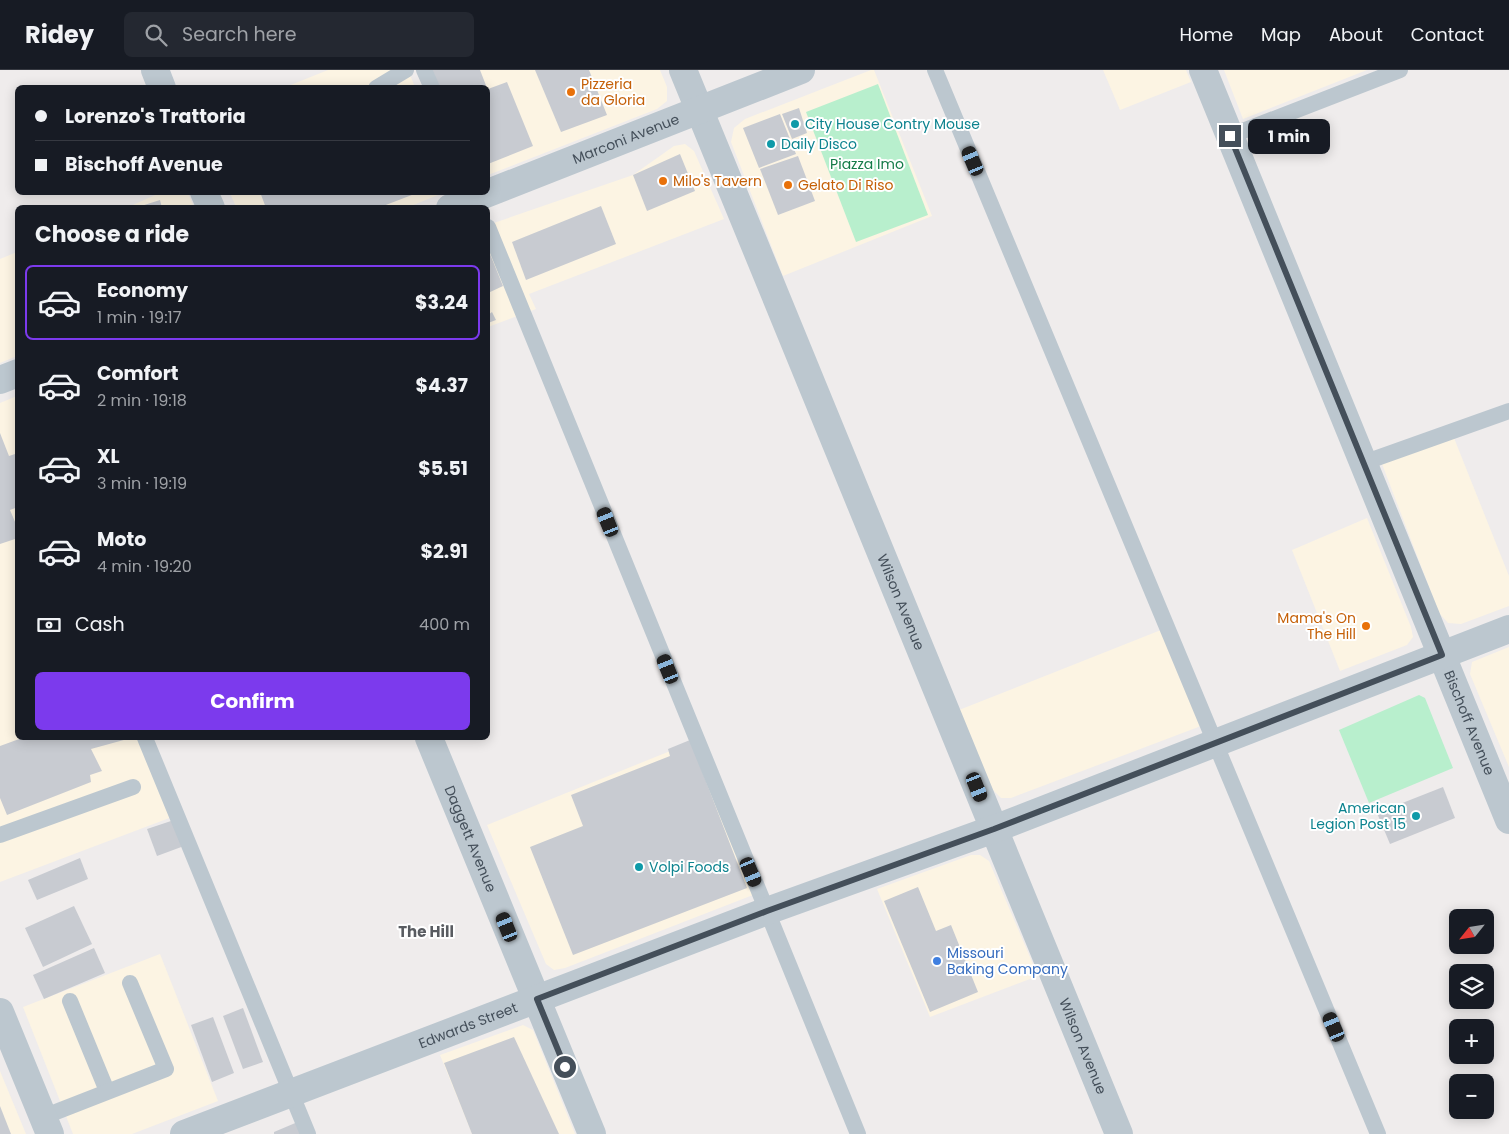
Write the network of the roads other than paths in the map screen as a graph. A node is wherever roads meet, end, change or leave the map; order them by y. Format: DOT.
graph roads {
  1 [pos="155,70"];
  2 [pos="406,70"];
  3 [pos="424,70"];
  4 [pos="684,70"];
  5 [pos="801,70"];
  6 [pos="935,70"];
  7 [pos="1203,70"];
  8 [pos="1400,70"];
  9 [pos="161,85"];
  10 [pos="381,85"];
  11 [pos="431,85"];
  12 [pos="700,109"];
  13 [pos="1230,136"];
  14 [pos="490,193"];
  15 [pos="476,199"];
  16 [pos="459,205"];
  17 [pos="490,232"];
  18 [pos="15,374"];
  19 [pos="0,380"];
  20 [pos="1509,411"];
  21 [pos="1363,463"];
  22 [pos="1509,629"];
  23 [pos="1442,655"];
  24 [pos="146,740"];
  25 [pos="430,740"];
  26 [pos="1216,743"];
  27 [pos="133,787"];
  28 [pos="1509,820"];
  29 [pos="994,829"];
  30 [pos="0,835"];
  31 [pos="767,911"];
  32 [pos="130,983"];
  33 [pos="537,999"];
  34 [pos="70,1001"];
  35 [pos="0,1012"];
  36 [pos="107,1092"];
  37 [pos="291,1094"];
  38 [pos="46,1126"];
  39 [pos="184,1134"];
  40 [pos="308,1134"];
  41 [pos="592,1134"];
  42 [pos="858,1134"];
  43 [pos="1119,1134"];
  44 [pos="1378,1134"];
  1 -- 9 [label="street"];
  2 -- 10 [label="lane"];
  3 -- 11 [label="lane"];
  4 -- 12 [label="street, Wilson Avenue"];
  5 -- 12 [label="street, Marconi Avenue"];
  6 -- 26 [label="lane"];
  7 -- 13 [label="street, Bischoff Avenue"];
  8 -- 13 [label="lane"];
  12 -- 14 [label="street, Marconi Avenue"];
  12 -- 29 [label="street, Wilson Avenue"];
  13 -- 21 [label="street, Bischoff Avenue"];
  15 -- 16 [label="street, Marconi Avenue"];
  17 -- 31 [label="lane"];
  18 -- 19 [label="street"];
  20 -- 21 [label="lane"];
  21 -- 23 [label="street, Bischoff Avenue"];
  22 -- 23 [label="street, Edwards Street"];
  23 -- 26 [label="street, Edwards Street"];
  23 -- 28 [label="street, Bischoff Avenue"];
  24 -- 37 [label="lane"];
  25 -- 33 [label="street, Daggett Avenue"];
  26 -- 29 [label="street, Edwards Street"];
  26 -- 44 [label="lane"];
  27 -- 30 [label="lane"];
  29 -- 31 [label="street, Edwards Street"];
  29 -- 43 [label="street, Wilson Avenue"];
  31 -- 33 [label="street, Edwards Street"];
  31 -- 42 [label="lane"];
  32 -- 36 [label="lane"];
  33 -- 37 [label="street, Edwards Street"];
  33 -- 41 [label="street, Daggett Avenue"];
  34 -- 36 [label="lane"];
  35 -- 38 [label="street"];
  36 -- 38 [label="lane"];
  37 -- 39 [label="street, Edwards Street"];
  37 -- 40 [label="lane"];
}
